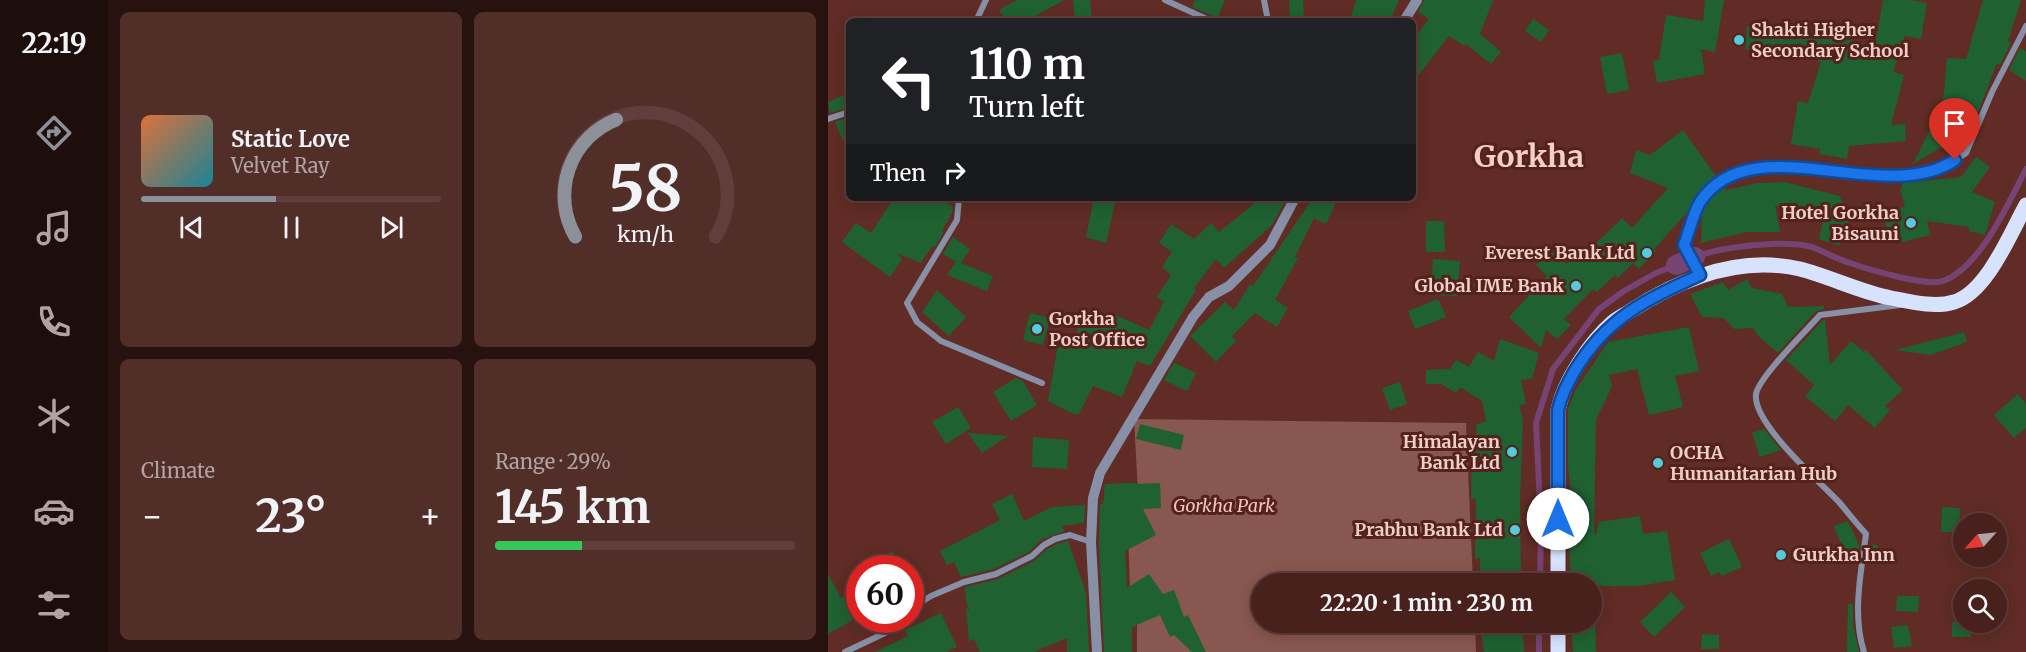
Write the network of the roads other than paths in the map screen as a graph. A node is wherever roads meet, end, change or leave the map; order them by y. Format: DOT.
graph roads {
  1 [pos="986,0"];
  2 [pos="1165,0"];
  3 [pos="1264,0"];
  4 [pos="1417,0"];
  5 [pos="977,18"];
  6 [pos="1204,18"];
  7 [pos="1267,18"];
  8 [pos="1406,18"];
  9 [pos="2026,26"];
  10 [pos="846,113"];
  11 [pos="828,119"];
  12 [pos="959,201"];
  13 [pos="1293,201"];
  14 [pos="2026,205"];
  15 [pos="1700,275"];
  16 [pos="1911,302"];
  17 [pos="1042,383"];
  18 [pos="1091,542"];
  19 [pos="1558,573"];
  20 [pos="924,600"];
  21 [pos="885,633"];
  22 [pos="1558,633"];
  23 [pos="844,652"];
  24 [pos="1097,652"];
  25 [pos="1558,652"];
  26 [pos="1864,652"];
  1 -- 5 [label="street"];
  2 -- 6 [label="street"];
  3 -- 7 [label="street"];
  4 -- 8 [label="street"];
  9 -- 15 [label="street"];
  10 -- 11 [label="street"];
  12 -- 17 [label="street"];
  13 -- 18 [label="street"];
  14 -- 16 [label="main road"];
  15 -- 16 [label="main road"];
  15 -- 19 [label="main road"];
  16 -- 26 [label="street"];
  18 -- 20 [label="street"];
  18 -- 24 [label="street"];
  21 -- 23 [label="street"];
  22 -- 25 [label="main road"];
}
